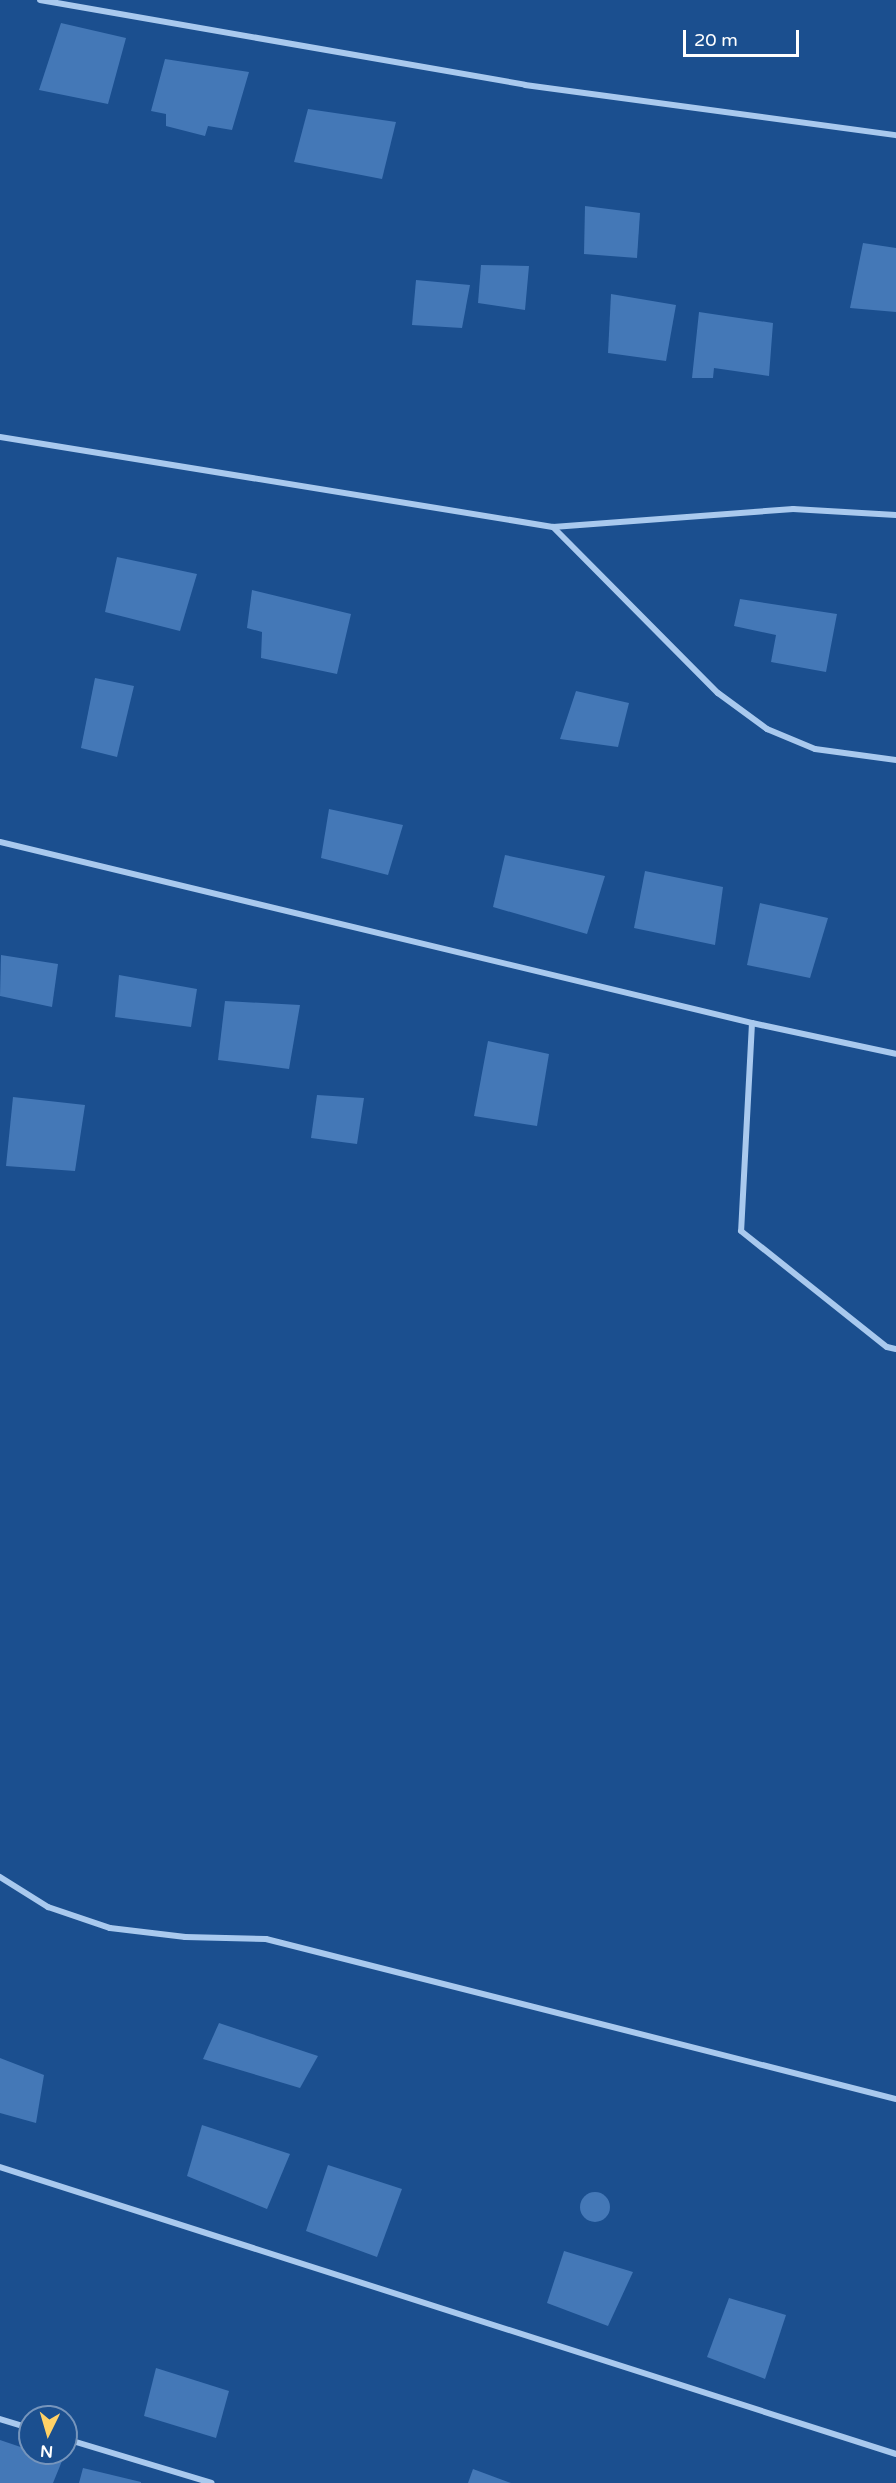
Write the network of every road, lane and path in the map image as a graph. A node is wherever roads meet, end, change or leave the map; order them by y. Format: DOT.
graph roads {
  1 [pos="40,0"];
  2 [pos="896,135"];
  3 [pos="0,437"];
  4 [pos="896,515"];
  5 [pos="554,527"];
  6 [pos="896,760"];
  7 [pos="0,842"];
  8 [pos="752,1023"];
  9 [pos="896,1054"];
  10 [pos="896,1349"];
  11 [pos="0,1877"];
  12 [pos="896,2099"];
  13 [pos="0,2167"];
  14 [pos="0,2419"];
  15 [pos="18,2424"];
  16 [pos="78,2443"];
  17 [pos="896,2454"];
  18 [pos="212,2483"];
  1 -- 2 [label="street"];
  3 -- 5 [label="street"];
  4 -- 5 [label="street"];
  5 -- 6 [label="street"];
  7 -- 8 [label="street"];
  8 -- 9 [label="street"];
  8 -- 10 [label="street"];
  11 -- 12 [label="street"];
  13 -- 17 [label="street"];
  14 -- 15 [label="street"];
  16 -- 18 [label="street"];
}
